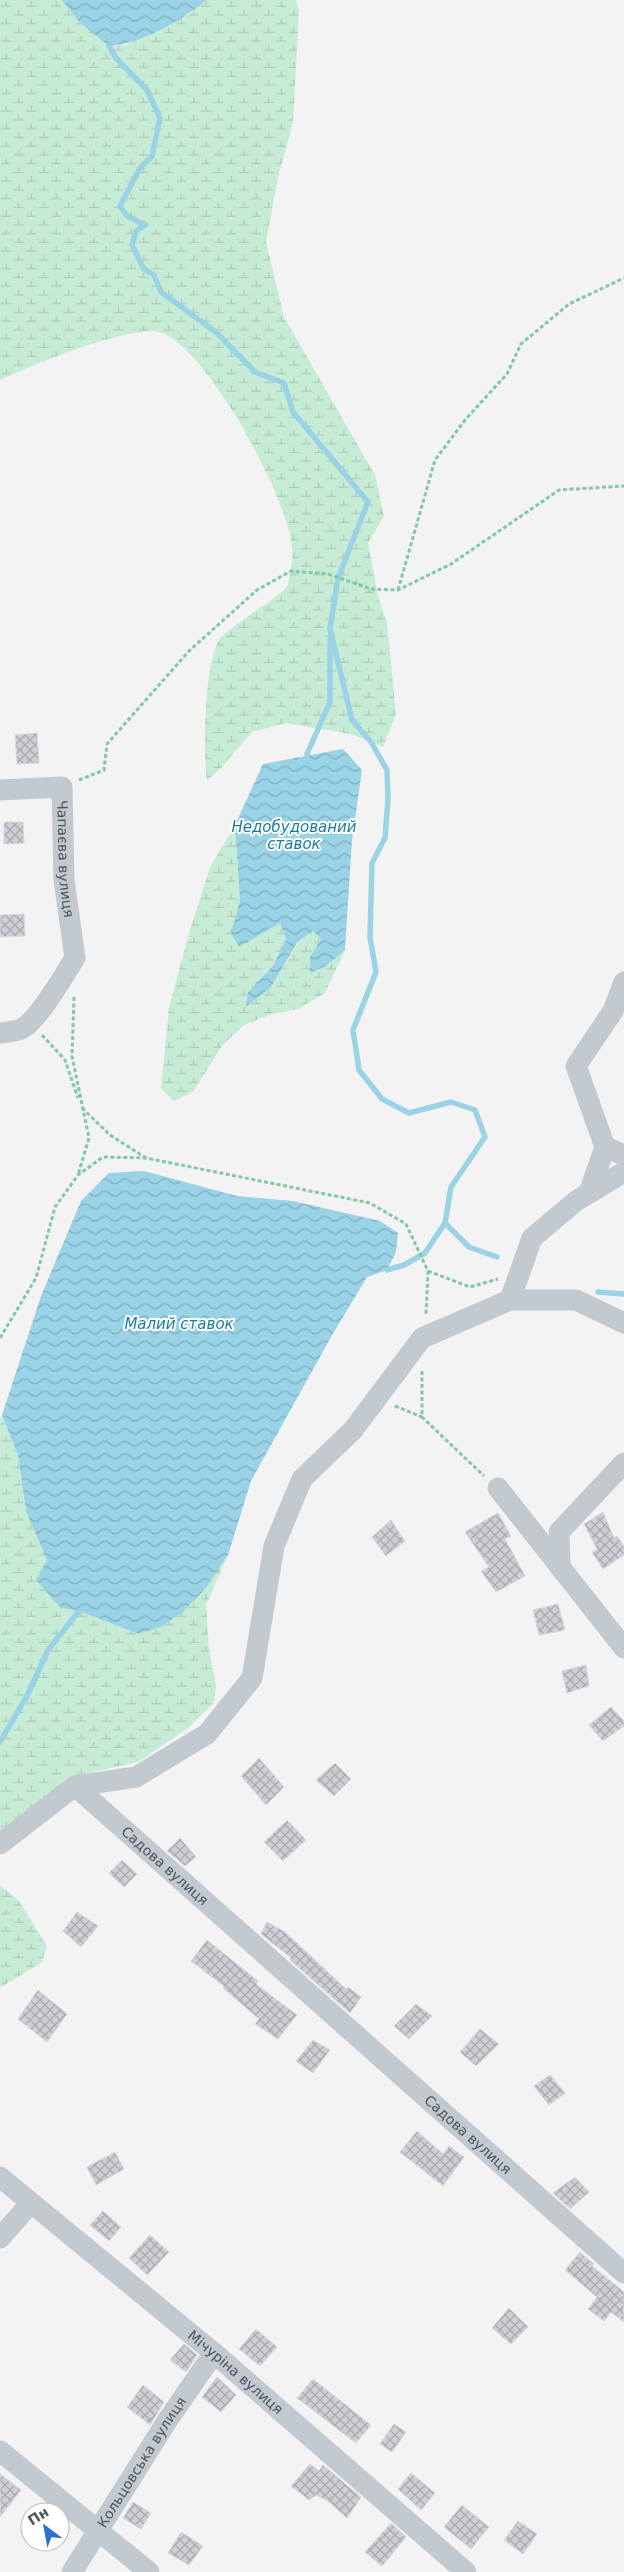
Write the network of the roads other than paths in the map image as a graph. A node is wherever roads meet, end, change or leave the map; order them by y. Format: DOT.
graph roads {
  1 [pos="0,790"];
  2 [pos="624,982"];
  3 [pos="0,1033"];
  4 [pos="614,1151"];
  5 [pos="624,1172"];
  6 [pos="589,1193"];
  7 [pos="510,1300"];
  8 [pos="624,1322"];
  9 [pos="624,1463"];
  10 [pos="498,1488"];
  11 [pos="560,1565"];
  12 [pos="624,1648"];
  13 [pos="75,1786"];
  14 [pos="0,1844"];
  15 [pos="0,2177"];
  16 [pos="30,2204"];
  17 [pos="0,2238"];
  18 [pos="624,2273"];
  19 [pos="214,2353"];
  20 [pos="0,2451"];
  21 [pos="96,2531"];
  22 [pos="72,2572"];
  23 [pos="149,2572"];
  24 [pos="466,2572"];
  1 -- 3 [label="street, Чапаєва вулиця"];
  2 -- 4 [label="street"];
  4 -- 6 [label="street"];
  5 -- 6 [label="street"];
  6 -- 7 [label="street"];
  7 -- 8 [label="street"];
  7 -- 13 [label="street"];
  9 -- 11 [label="street"];
  10 -- 11 [label="street"];
  11 -- 12 [label="street"];
  13 -- 14 [label="street"];
  13 -- 18 [label="street, Садова вулиця"];
  15 -- 16 [label="street, Мічуріна вулиця"];
  16 -- 17 [label="street"];
  16 -- 19 [label="street, Мічуріна вулиця"];
  19 -- 21 [label="street, Кольцовська вулиця"];
  19 -- 24 [label="street, Мічуріна вулиця"];
  20 -- 21 [label="street"];
  21 -- 22 [label="street, Кольцовська вулиця"];
  21 -- 23 [label="street"];
}
